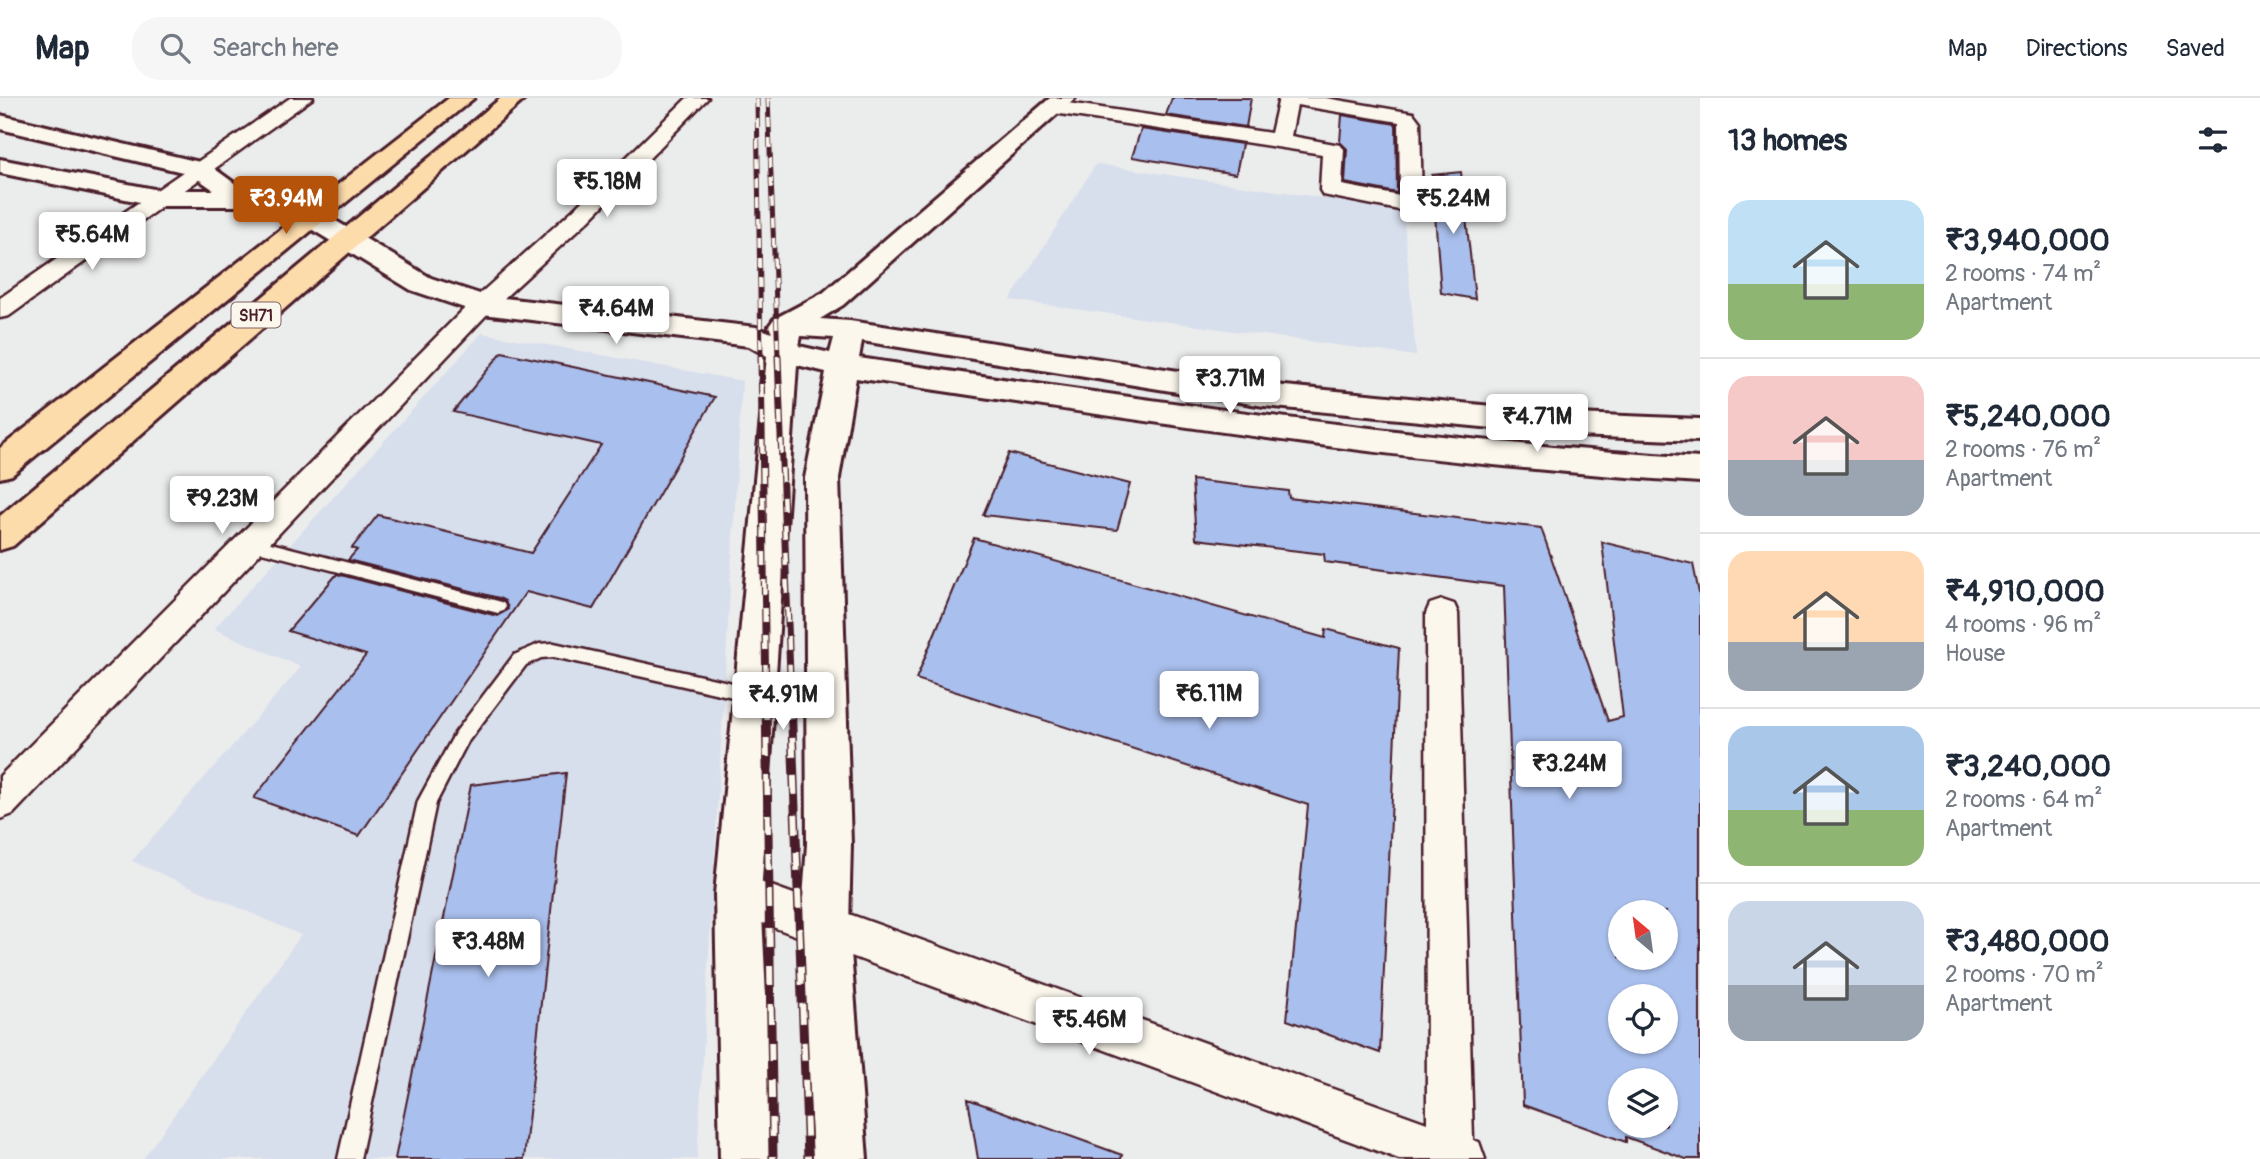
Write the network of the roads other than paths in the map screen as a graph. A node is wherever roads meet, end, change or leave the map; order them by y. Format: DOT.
graph roads {
  1 [pos="303,98"];
  2 [pos="463,98"];
  3 [pos="515,98"];
  4 [pos="698,98"];
  5 [pos="1059,102"];
  6 [pos="0,122"];
  7 [pos="1280,141"];
  8 [pos="0,166"];
  9 [pos="199,169"];
  10 [pos="159,198"];
  11 [pos="239,198"];
  12 [pos="312,218"];
  13 [pos="348,238"];
  14 [pos="482,305"];
  15 [pos="0,310"];
  16 [pos="841,331"];
  17 [pos="776,338"];
  18 [pos="1552,422"];
  19 [pos="1700,430"];
  20 [pos="1571,464"];
  21 [pos="0,466"];
  22 [pos="1700,470"];
  23 [pos="0,536"];
  24 [pos="251,544"];
  25 [pos="498,607"];
  26 [pos="1442,614"];
  27 [pos="755,695"];
  28 [pos="0,802"];
  29 [pos="738,894"];
  30 [pos="825,926"];
  31 [pos="1456,1157"];
  32 [pos="349,1159"];
  33 [pos="747,1159"];
  34 [pos="840,1159"];
  1 -- 9 [label="street"];
  2 -- 12 [label="main road, SH71"];
  3 -- 13 [label="main road, SH71"];
  4 -- 14 [label="street"];
  5 -- 7 [label="street"];
  5 -- 16 [label="street"];
  6 -- 9 [label="street"];
  7 -- 7 [label="street"];
  8 -- 10 [label="street"];
  9 -- 10 [label="street"];
  9 -- 11 [label="street"];
  10 -- 11 [label="street"];
  10 -- 15 [label="street"];
  11 -- 12 [label="street"];
  12 -- 13 [label="street"];
  12 -- 21 [label="main road, SH71"];
  13 -- 14 [label="street"];
  13 -- 23 [label="main road, SH71"];
  14 -- 17 [label="street"];
  14 -- 24 [label="street"];
  16 -- 17 [label="street"];
  16 -- 17 [label="street"];
  16 -- 18 [label="street"];
  16 -- 20 [label="street"];
  16 -- 30 [label="street"];
  17 -- 27 [label="street"];
  18 -- 19 [label="street"];
  18 -- 20 [label="street"];
  20 -- 22 [label="street"];
  24 -- 25 [label="lane"];
  24 -- 28 [label="street"];
  26 -- 31 [label="street"];
  27 -- 29 [label="street"];
  27 -- 32 [label="lane"];
  29 -- 30 [label="street"];
  29 -- 33 [label="street"];
  30 -- 31 [label="street"];
  30 -- 34 [label="street"];
}
